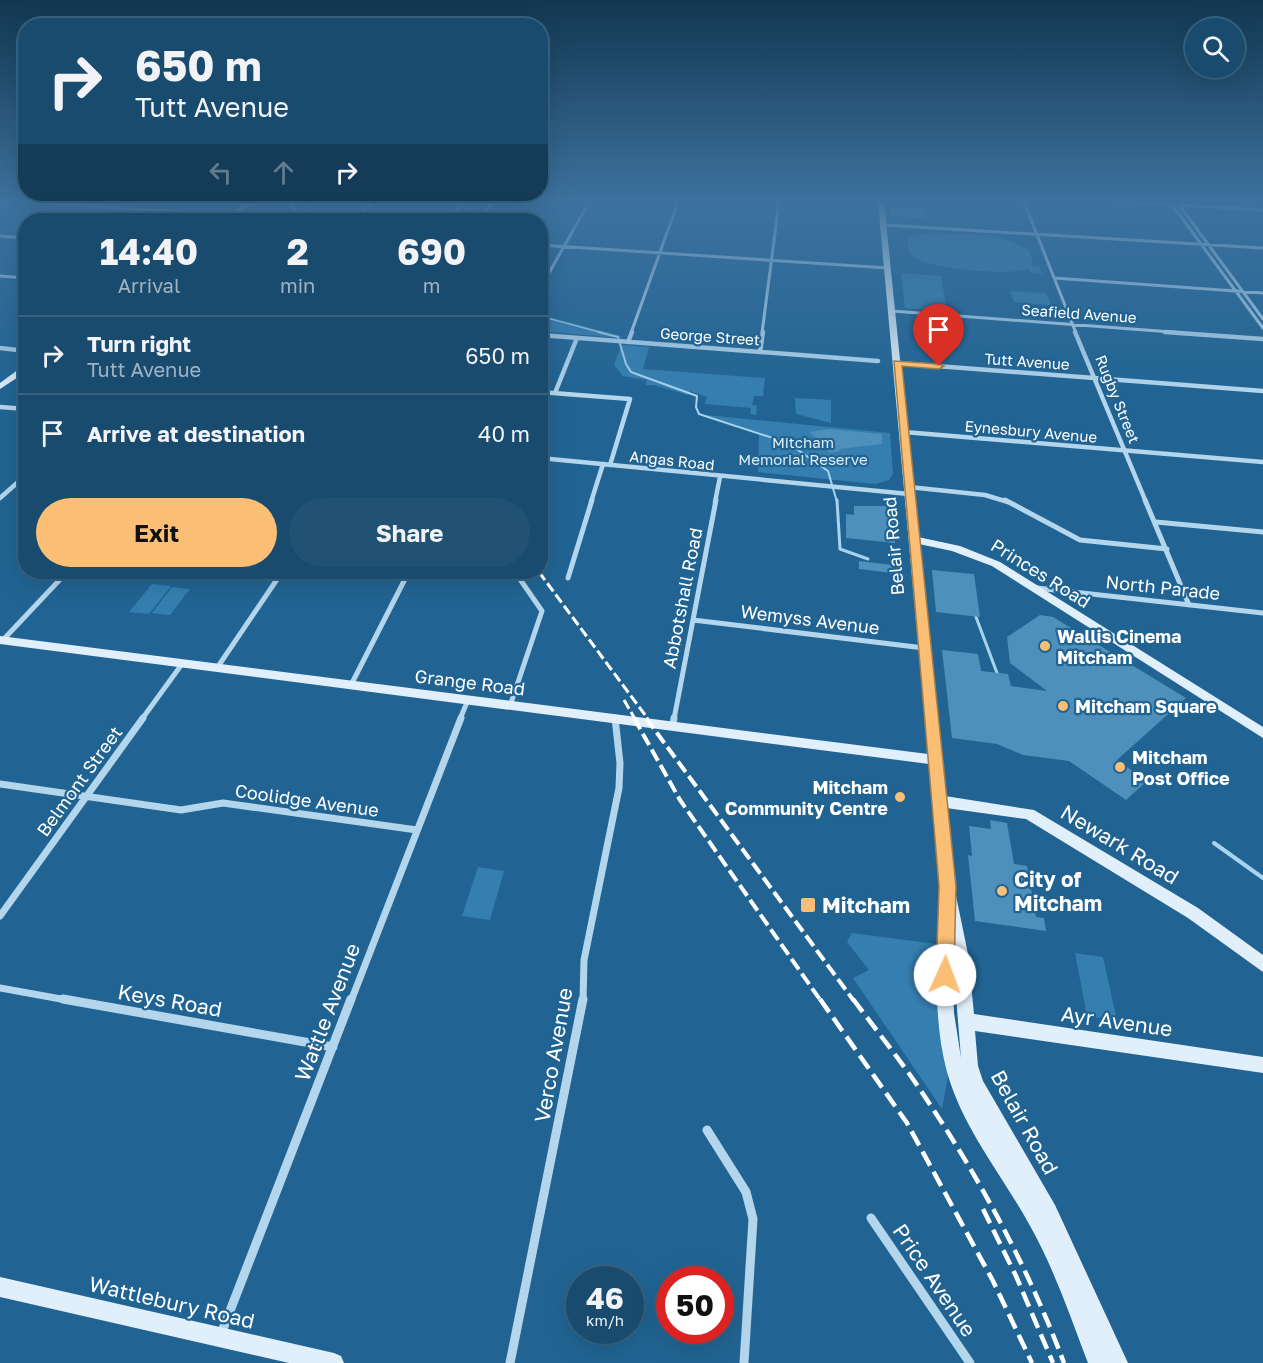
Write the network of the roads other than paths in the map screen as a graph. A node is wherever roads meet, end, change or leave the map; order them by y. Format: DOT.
graph roads {
  1 [pos="654,266"];
  2 [pos="771,266"];
  3 [pos="853,266"];
  4 [pos="1049,266"];
  5 [pos="1218,266"];
  6 [pos="1224,266"];
  7 [pos="888,268"];
  8 [pos="1224,275"];
  9 [pos="1231,275"];
  10 [pos="0,276"];
  11 [pos="18,277"];
  12 [pos="1054,278"];
  13 [pos="1236,291"];
  14 [pos="1243,291"];
  15 [pos="1263,293"];
  16 [pos="1246,304"];
  17 [pos="1252,304"];
  18 [pos="892,311"];
  19 [pos="1252,312"];
  20 [pos="1259,313"];
  21 [pos="1263,319"];
  22 [pos="1074,325"];
  23 [pos="1262,325"];
  24 [pos="548,336"];
  25 [pos="577,338"];
  26 [pos="1263,339"];
  27 [pos="627,342"];
  28 [pos="0,348"];
  29 [pos="18,350"];
  30 [pos="760,352"];
  31 [pos="878,361"];
  32 [pos="897,363"];
  33 [pos="18,374"];
  34 [pos="1097,378"];
  35 [pos="0,387"];
  36 [pos="1263,391"];
  37 [pos="548,393"];
  38 [pos="555,393"];
  39 [pos="0,407"];
  40 [pos="18,408"];
  41 [pos="904,432"];
  42 [pos="1126,451"];
  43 [pos="548,459"];
  44 [pos="1263,462"];
  45 [pos="607,465"];
  46 [pos="720,477"];
  47 [pos="18,482"];
  48 [pos="909,490"];
  49 [pos="0,498"];
  50 [pos="1156,522"];
  51 [pos="1263,532"];
  52 [pos="914,540"];
  53 [pos="1167,549"];
  54 [pos="568,578"];
  55 [pos="60,579"];
  56 [pos="277,579"];
  57 [pos="404,579"];
  58 [pos="520,579"];
  59 [pos="1031,587"];
  60 [pos="1061,591"];
  61 [pos="1055,602"];
  62 [pos="1189,605"];
  63 [pos="1263,613"];
  64 [pos="693,620"];
  65 [pos="1,640"];
  66 [pos="924,648"];
  67 [pos="182,664"];
  68 [pos="217,668"];
  69 [pos="351,685"];
  70 [pos="468,700"];
  71 [pos="510,706"];
  72 [pos="615,717"];
  73 [pos="673,725"];
  74 [pos="1263,733"];
  75 [pos="936,760"];
  76 [pos="0,784"];
  77 [pos="86,797"];
  78 [pos="940,801"];
  79 [pos="417,830"];
  80 [pos="947,886"];
  81 [pos="0,916"];
  82 [pos="1263,964"];
  83 [pos="0,988"];
  84 [pos="965,1021"];
  85 [pos="333,1047"];
  86 [pos="1263,1065"];
  87 [pos="707,1130"];
  88 [pos="871,1218"];
  89 [pos="0,1287"];
  90 [pos="220,1337"];
  91 [pos="1120,1362"];
  92 [pos="334,1363"];
  93 [pos="510,1363"];
  94 [pos="744,1363"];
  95 [pos="970,1363"];
  96 [pos="1098,1363"];
  1 -- 27 [label="street"];
  2 -- 30 [label="street"];
  3 -- 7 [label="street"];
  4 -- 12 [label="street, Rugby Street"];
  5 -- 8 [label="street"];
  6 -- 9 [label="street"];
  7 -- 18 [label="street, Belair Road"];
  8 -- 9 [label="street"];
  8 -- 13 [label="street"];
  9 -- 14 [label="street"];
  10 -- 11 [label="street"];
  12 -- 13 [label="street"];
  12 -- 22 [label="street, Rugby Street"];
  13 -- 14 [label="street"];
  13 -- 16 [label="street"];
  14 -- 15 [label="street"];
  14 -- 17 [label="street"];
  16 -- 17 [label="street"];
  16 -- 19 [label="street"];
  17 -- 20 [label="street"];
  18 -- 22 [label="street, Seafield Avenue"];
  18 -- 32 [label="street, Belair Road"];
  19 -- 20 [label="street"];
  19 -- 23 [label="street"];
  20 -- 21 [label="street"];
  22 -- 26 [label="street, Seafield Avenue"];
  22 -- 34 [label="street, Rugby Street"];
  24 -- 25 [label="street, George Street"];
  25 -- 27 [label="street, George Street"];
  25 -- 38 [label="street"];
  27 -- 30 [label="street, George Street"];
  28 -- 29 [label="street"];
  30 -- 31 [label="street, George Street"];
  32 -- 34 [label="street, Tutt Avenue"];
  32 -- 41 [label="street, Belair Road"];
  33 -- 35 [label="street"];
  34 -- 36 [label="street, Tutt Avenue"];
  34 -- 42 [label="street, Rugby Street"];
  37 -- 38 [label="street"];
  38 -- 45 [label="street"];
  39 -- 40 [label="street"];
  41 -- 42 [label="street, Eynesbury Avenue"];
  41 -- 48 [label="street, Belair Road"];
  42 -- 44 [label="street, Eynesbury Avenue"];
  42 -- 50 [label="street, Rugby Street"];
  43 -- 45 [label="street, Angas Road"];
  45 -- 46 [label="street, Angas Road"];
  45 -- 54 [label="street"];
  46 -- 48 [label="street, Angas Road"];
  46 -- 64 [label="street, Abbotshall Road"];
  47 -- 49 [label="street"];
  48 -- 52 [label="street, Belair Road"];
  48 -- 53 [label="street, Angas Road"];
  50 -- 51 [label="street"];
  50 -- 53 [label="street, Rugby Street"];
  52 -- 59 [label="street, Princes Road"];
  52 -- 66 [label="street, Belair Road"];
  53 -- 62 [label="street, Rugby Street"];
  55 -- 65 [label="street"];
  56 -- 68 [label="street"];
  57 -- 69 [label="street"];
  58 -- 71 [label="street"];
  59 -- 60 [label="street, North Parade"];
  59 -- 61 [label="street, Princes Road"];
  60 -- 61 [label="street"];
  60 -- 62 [label="street, North Parade"];
  61 -- 74 [label="street, Princes Road"];
  62 -- 63 [label="street, North Parade"];
  64 -- 66 [label="street, Wemyss Avenue"];
  64 -- 73 [label="street, Abbotshall Road"];
  65 -- 67 [label="street, Grange Road"];
  66 -- 75 [label="street, Belair Road"];
  67 -- 68 [label="street, Grange Road"];
  67 -- 77 [label="street, Belmont Street"];
  68 -- 69 [label="street, Grange Road"];
  69 -- 70 [label="street, Grange Road"];
  70 -- 71 [label="street, Grange Road"];
  70 -- 79 [label="street, Wattle Avenue"];
  71 -- 72 [label="street, Grange Road"];
  72 -- 73 [label="street, Grange Road"];
  72 -- 93 [label="street, Verco Avenue"];
  73 -- 75 [label="street, Grange Road"];
  75 -- 78 [label="street, Belair Road"];
  76 -- 77 [label="street, Coolidge Avenue"];
  77 -- 79 [label="street, Coolidge Avenue"];
  77 -- 81 [label="street, Belmont Street"];
  78 -- 80 [label="street, Belair Road"];
  78 -- 82 [label="street, Newark Road"];
  79 -- 85 [label="street, Wattle Avenue"];
  80 -- 84 [label="street, Belair Road"];
  80 -- 96 [label="street, Belair Road"];
  83 -- 85 [label="street, Keys Road"];
  84 -- 86 [label="street, Ayr Avenue"];
  84 -- 91 [label="street, Belair Road"];
  85 -- 90 [label="street, Wattle Avenue"];
  87 -- 94 [label="street"];
  88 -- 95 [label="street, Price Avenue"];
  89 -- 90 [label="street, Wattlebury Road"];
  90 -- 92 [label="street, Wattlebury Road"];
}
